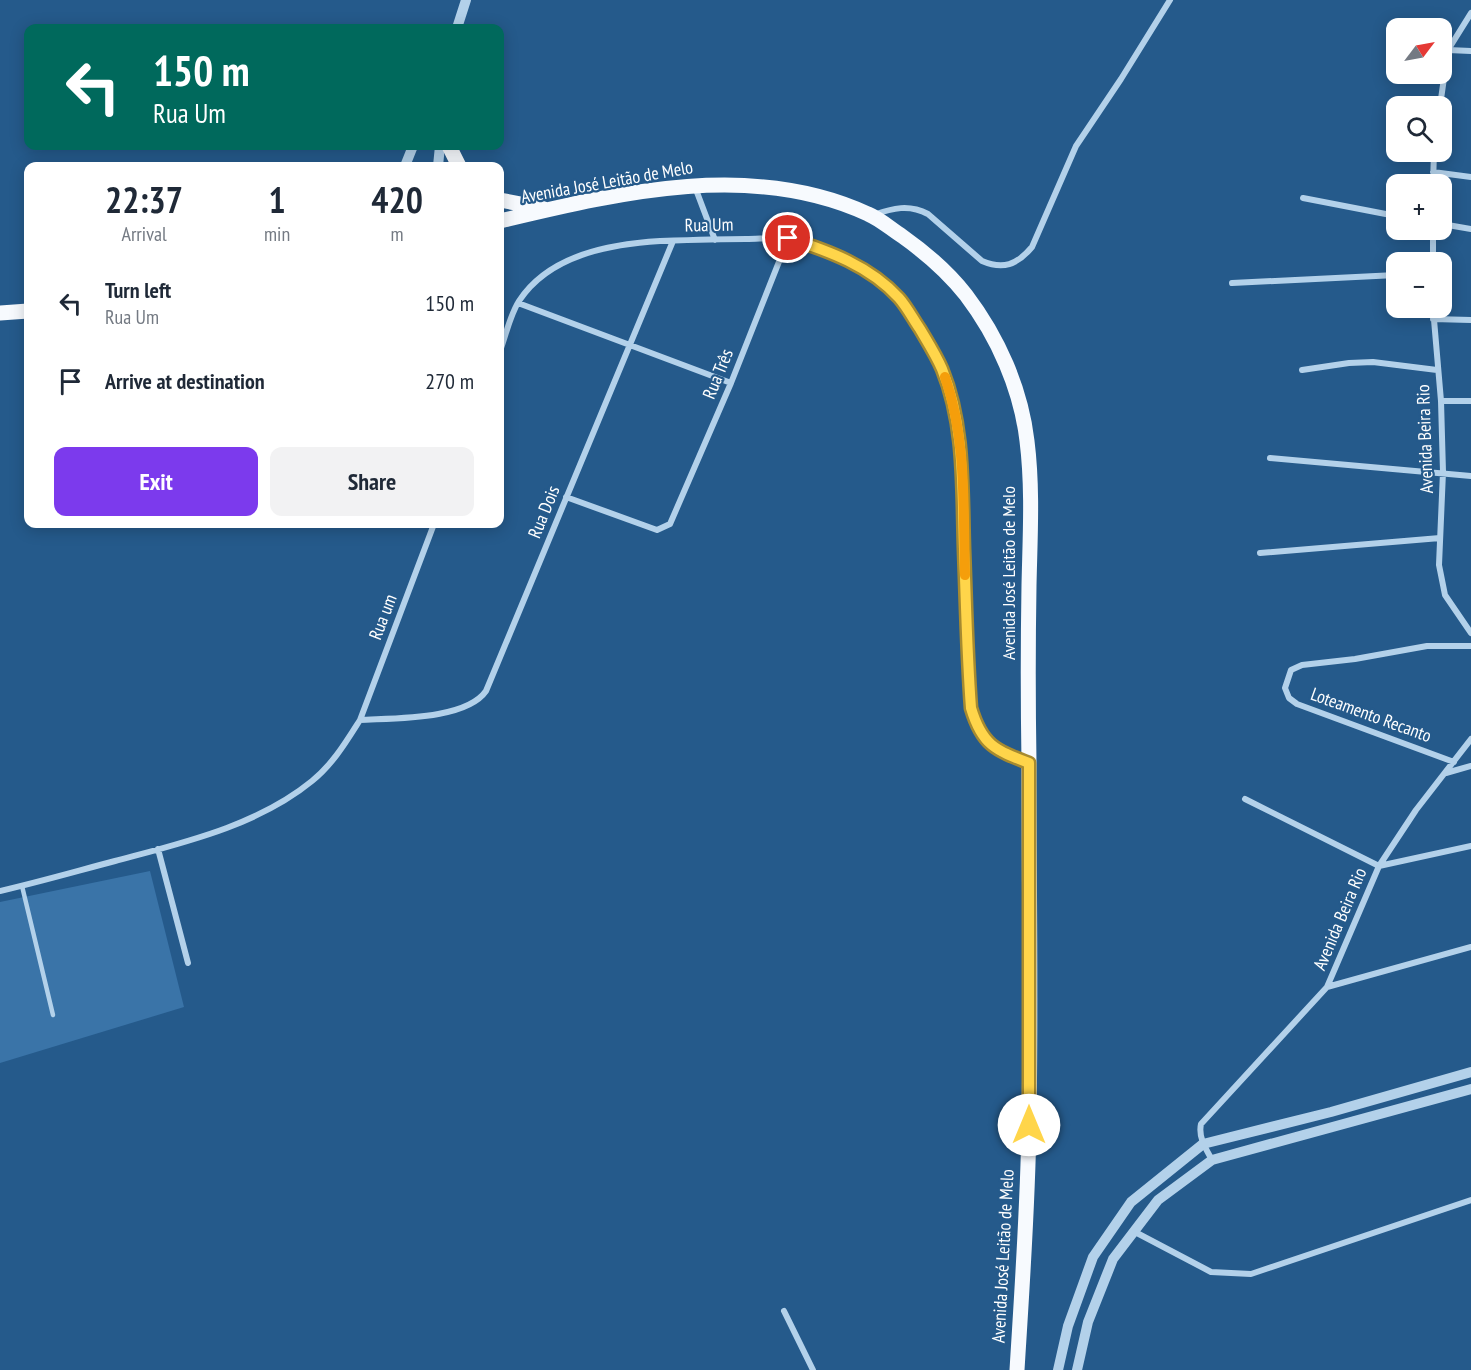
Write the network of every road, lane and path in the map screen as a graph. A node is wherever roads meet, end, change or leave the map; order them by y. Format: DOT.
graph roads {
  1 [pos="466,0"];
  2 [pos="1170,0"];
  3 [pos="1471,13"];
  4 [pos="458,24"];
  5 [pos="1452,44"];
  6 [pos="1452,50"];
  7 [pos="1471,51"];
  8 [pos="1434,162"];
  9 [pos="1433,172"];
  10 [pos="1471,177"];
  11 [pos="694,185"];
  12 [pos="1303,198"];
  13 [pos="504,201"];
  14 [pos="548,209"];
  15 [pos="1386,214"];
  16 [pos="872,215"];
  17 [pos="504,220"];
  18 [pos="1452,226"];
  19 [pos="1471,229"];
  20 [pos="788,238"];
  21 [pos="715,240"];
  22 [pos="673,241"];
  23 [pos="1386,275"];
  24 [pos="1232,283"];
  25 [pos="518,303"];
  26 [pos="24,311"];
  27 [pos="0,313"];
  28 [pos="1433,319"];
  29 [pos="1471,320"];
  30 [pos="504,340"];
  31 [pos="628,344"];
  32 [pos="1302,370"];
  33 [pos="1437,370"];
  34 [pos="731,384"];
  35 [pos="1441,401"];
  36 [pos="1471,402"];
  37 [pos="1269,458"];
  38 [pos="1443,472"];
  39 [pos="1471,476"];
  40 [pos="566,497"];
  41 [pos="433,528"];
  42 [pos="1440,538"];
  43 [pos="1260,553"];
  44 [pos="1471,633"];
  45 [pos="1471,646"];
  46 [pos="360,720"];
  47 [pos="1471,739"];
  48 [pos="1454,762"];
  49 [pos="1029,763"];
  50 [pos="1471,766"];
  51 [pos="1445,773"];
  52 [pos="1245,799"];
  53 [pos="1471,846"];
  54 [pos="158,849"];
  55 [pos="1380,866"];
  56 [pos="22,886"];
  57 [pos="0,891"];
  58 [pos="1471,947"];
  59 [pos="188,963"];
  60 [pos="1327,987"];
  61 [pos="53,1015"];
  62 [pos="1471,1072"];
  63 [pos="1471,1089"];
  64 [pos="1203,1144"];
  65 [pos="1212,1160"];
  66 [pos="1146,1188"];
  67 [pos="1158,1200"];
  68 [pos="1471,1200"];
  69 [pos="1135,1232"];
  70 [pos="784,1311"];
  71 [pos="813,1370"];
  72 [pos="1017,1370"];
  73 [pos="1058,1370"];
  74 [pos="1077,1370"];
  1 -- 4 [label="street"];
  2 -- 16 [label="street"];
  3 -- 5 [label="street"];
  6 -- 7 [label="street"];
  8 -- 9 [label="street"];
  9 -- 10 [label="street"];
  11 -- 14 [label="main road, Avenida José Leitão de Melo"];
  11 -- 16 [label="main road, Avenida José Leitão de Melo"];
  11 -- 21 [label="street"];
  12 -- 15 [label="street"];
  13 -- 14 [label="main road"];
  14 -- 17 [label="main road, Avenida José Leitão de Melo"];
  16 -- 49 [label="main road, Avenida José Leitão de Melo"];
  18 -- 19 [label="street"];
  20 -- 21 [label="street, Rua Um"];
  20 -- 34 [label="street, Rua Três"];
  20 -- 49 [label="street, Rua Um"];
  21 -- 22 [label="street, Rua Um"];
  22 -- 25 [label="street, Rua Um"];
  22 -- 31 [label="street, Rua Dois"];
  23 -- 24 [label="street"];
  25 -- 30 [label="street"];
  25 -- 31 [label="street"];
  26 -- 27 [label="main road"];
  28 -- 29 [label="street"];
  28 -- 33 [label="street, Avenida Beira Rio"];
  31 -- 34 [label="street"];
  31 -- 40 [label="street, Rua Dois"];
  32 -- 33 [label="street"];
  33 -- 35 [label="street, Avenida Beira Rio"];
  34 -- 40 [label="street, Rua Três"];
  35 -- 36 [label="street"];
  35 -- 38 [label="street, Avenida Beira Rio"];
  37 -- 38 [label="street"];
  38 -- 39 [label="street"];
  38 -- 42 [label="street, Avenida Beira Rio"];
  40 -- 46 [label="street, Rua Dois"];
  41 -- 46 [label="street, Rua um"];
  42 -- 43 [label="street"];
  42 -- 44 [label="street, Avenida Beira Rio"];
  45 -- 48 [label="street, Loteamento Recanto"];
  46 -- 54 [label="street, Rua um"];
  47 -- 48 [label="street, Avenida Beira Rio"];
  48 -- 51 [label="street, Avenida Beira Rio"];
  49 -- 72 [label="main road, Avenida José Leitão de Melo"];
  50 -- 51 [label="street"];
  51 -- 55 [label="street, Avenida Beira Rio"];
  52 -- 55 [label="street"];
  53 -- 55 [label="street"];
  54 -- 56 [label="street, Rua um"];
  54 -- 59 [label="street"];
  55 -- 60 [label="street, Avenida Beira Rio"];
  56 -- 57 [label="street, Rua um"];
  56 -- 61 [label="lane"];
  58 -- 60 [label="street"];
  60 -- 64 [label="street, Avenida Beira Rio"];
  62 -- 64 [label="street"];
  63 -- 65 [label="street"];
  64 -- 65 [label="street"];
  64 -- 66 [label="street"];
  65 -- 67 [label="street"];
  66 -- 67 [label="street"];
  66 -- 73 [label="street"];
  67 -- 69 [label="street"];
  68 -- 69 [label="street"];
  69 -- 74 [label="street"];
  70 -- 71 [label="street"];
}
